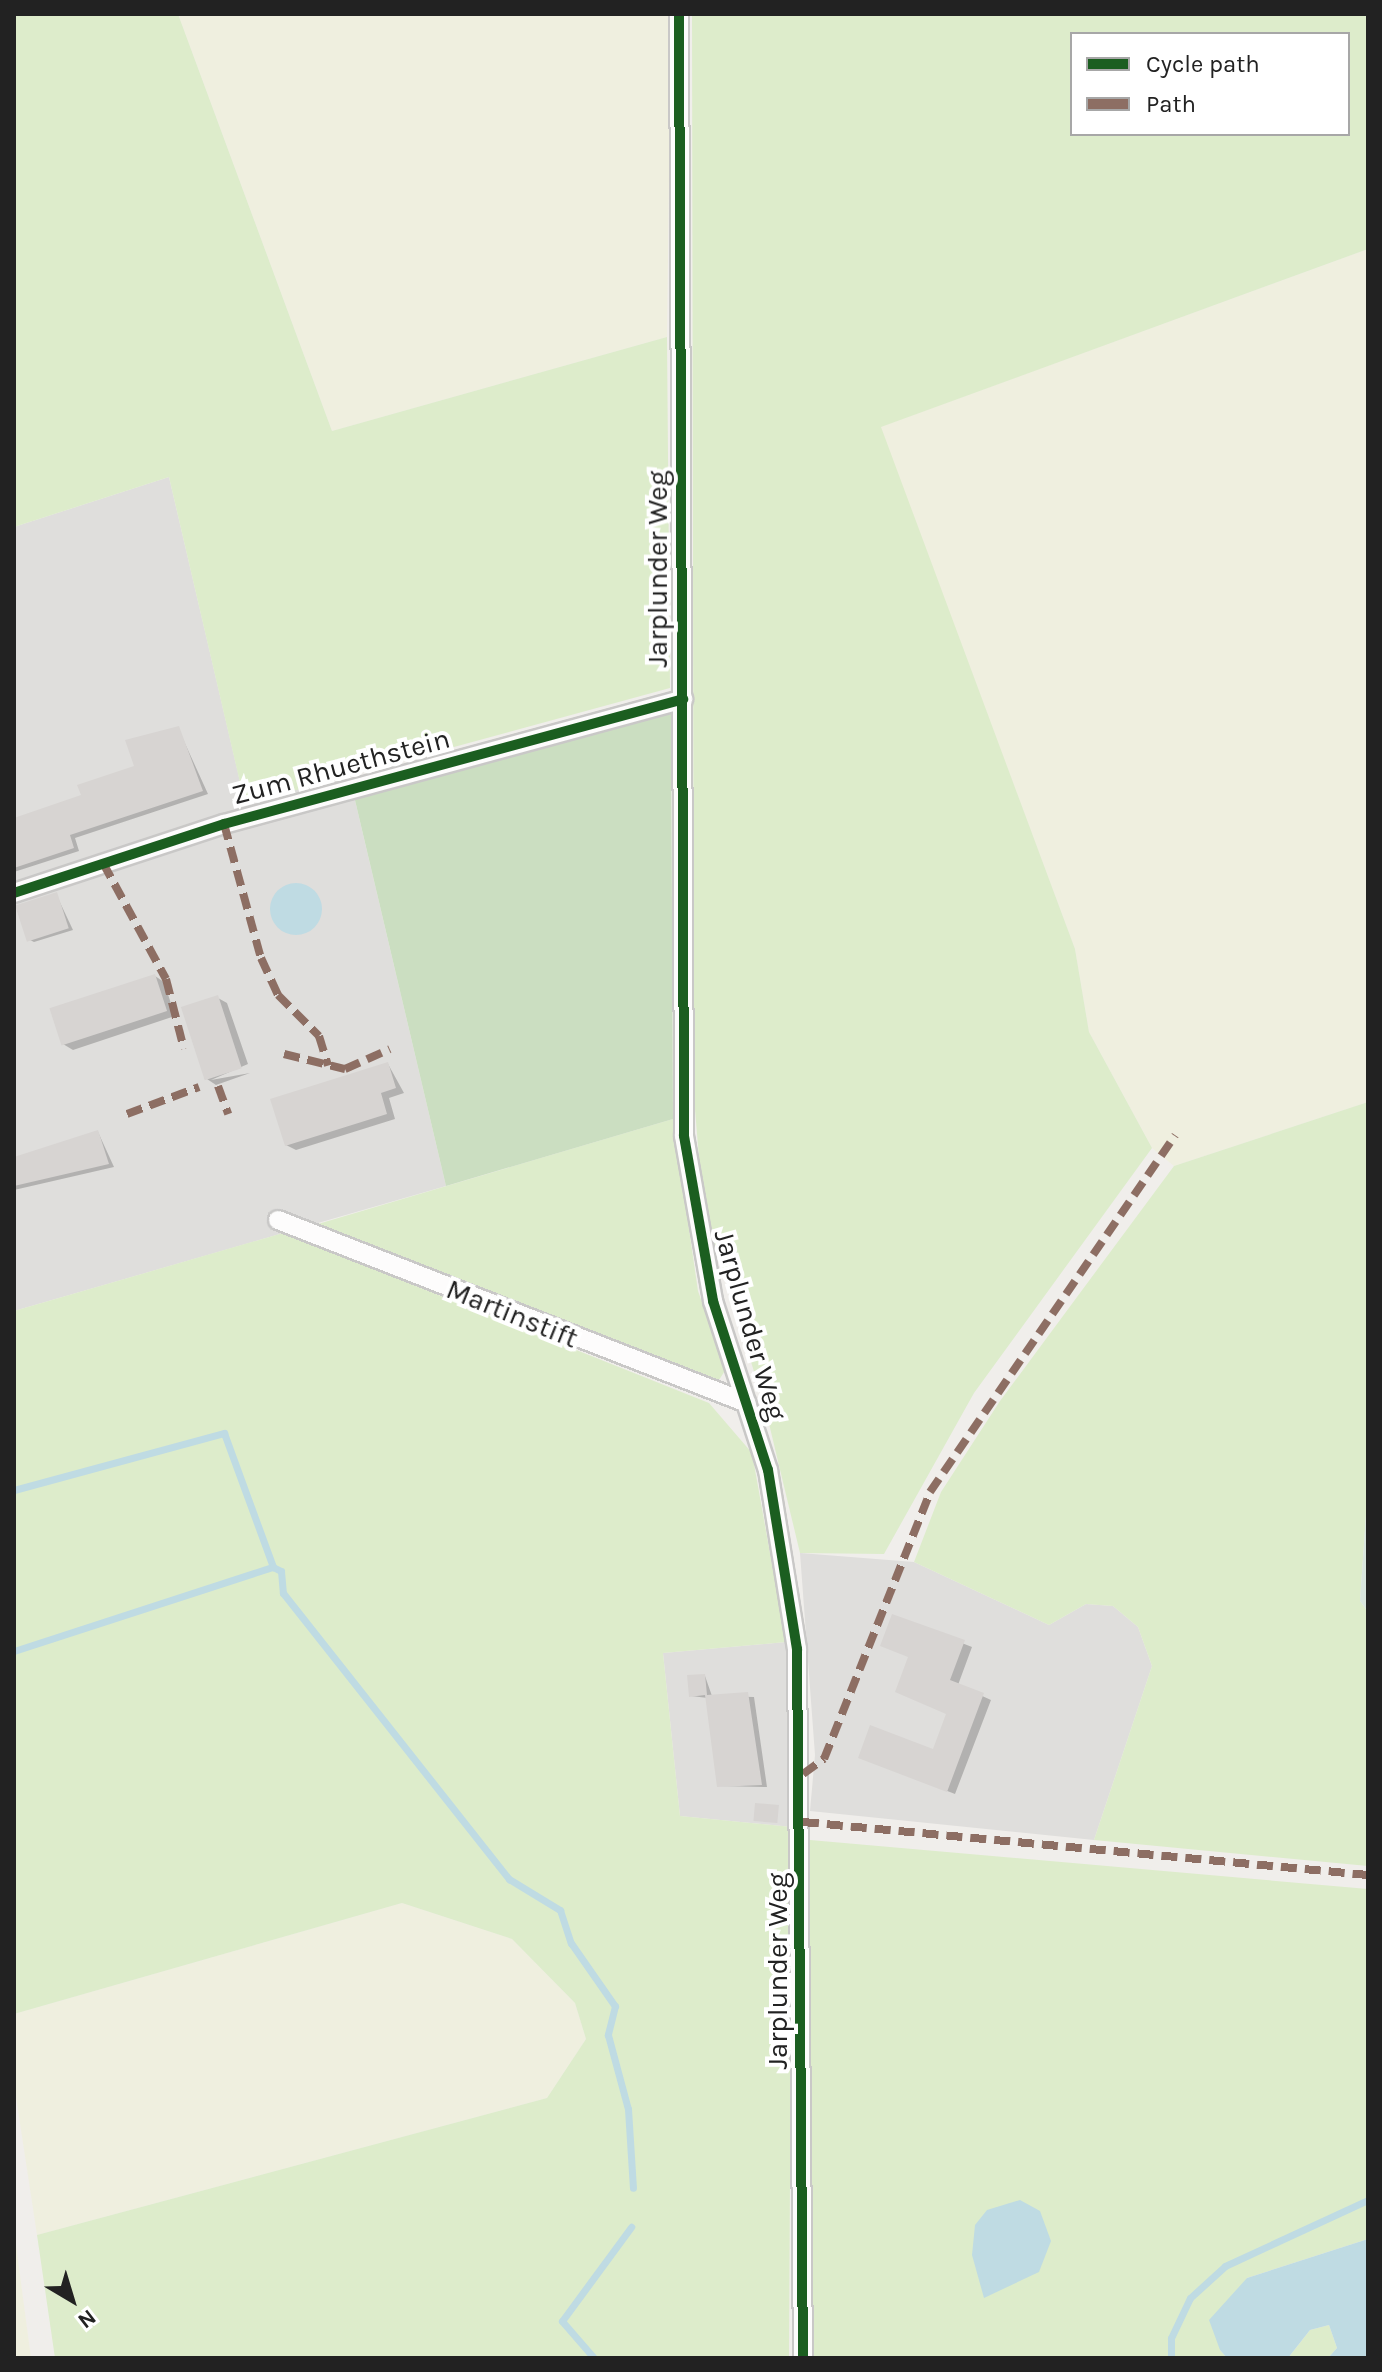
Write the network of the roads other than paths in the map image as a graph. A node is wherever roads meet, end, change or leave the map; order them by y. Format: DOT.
graph roads {
  1 [pos="679,14"];
  2 [pos="683,699"];
  3 [pos="14,893"];
  4 [pos="278,1220"];
  5 [pos="747,1403"];
  6 [pos="803,2358"];
  1 -- 2 [label="street, Jarplunder Weg"];
  2 -- 3 [label="street, Zum Rhuethstein"];
  2 -- 5 [label="street, Jarplunder Weg"];
  4 -- 5 [label="street, Martinstift"];
  5 -- 6 [label="street, Jarplunder Weg"];
}
